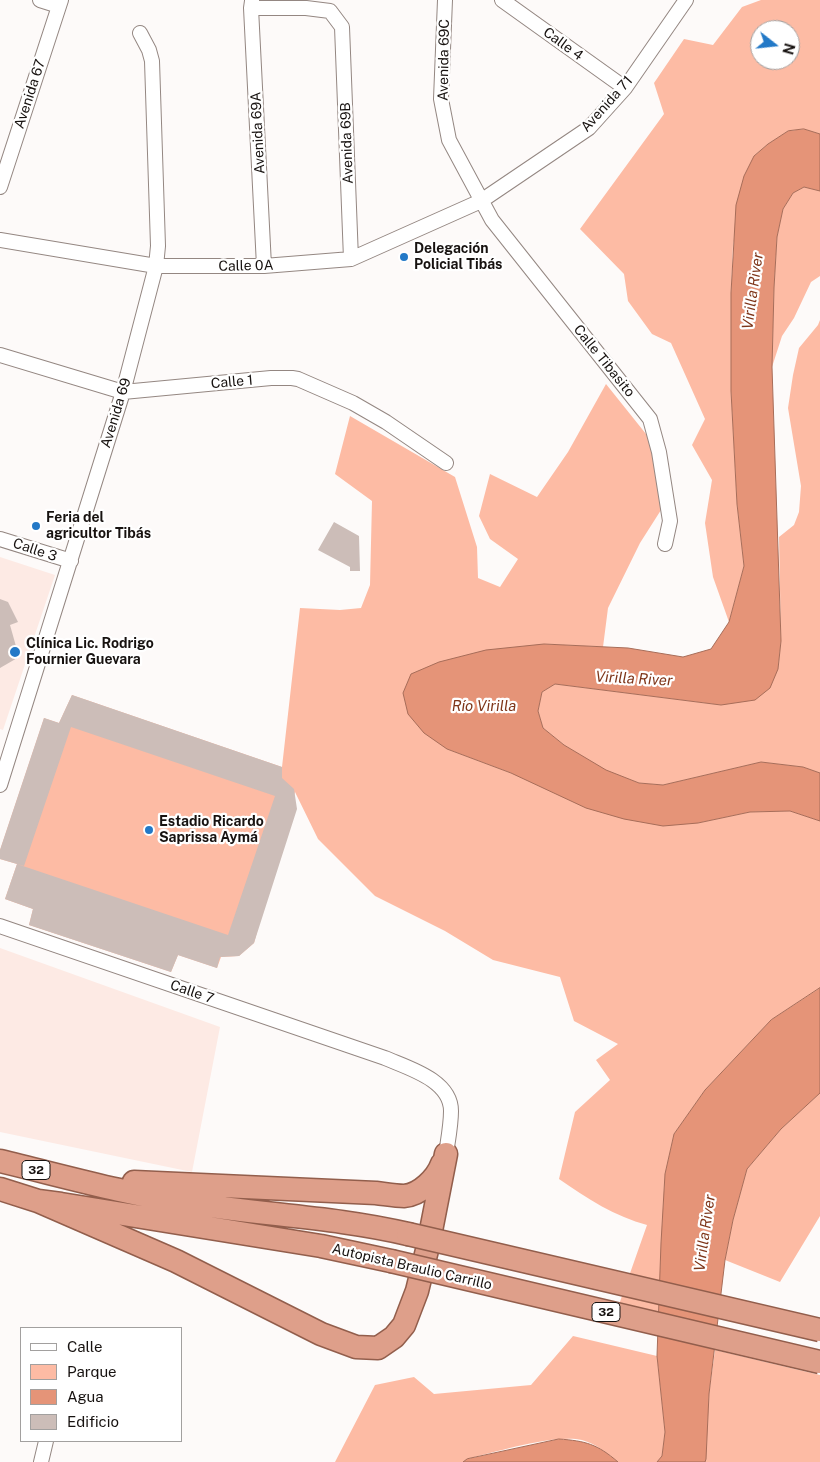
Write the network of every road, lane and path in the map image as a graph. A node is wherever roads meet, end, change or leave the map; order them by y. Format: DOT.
graph roads {
  1 [pos="40,0"];
  2 [pos="445,0"];
  3 [pos="502,0"];
  4 [pos="686,0"];
  5 [pos="60,3"];
  6 [pos="252,4"];
  7 [pos="140,32"];
  8 [pos="625,88"];
  9 [pos="2,171"];
  10 [pos="0,187"];
  11 [pos="481,201"];
  12 [pos="0,240"];
  13 [pos="351,259"];
  14 [pos="156,266"];
  15 [pos="264,266"];
  16 [pos="0,355"];
  17 [pos="123,392"];
  18 [pos="446,463"];
  19 [pos="0,539"];
  20 [pos="665,544"];
  21 [pos="70,561"];
  22 [pos="0,785"];
  23 [pos="0,926"];
  24 [pos="446,1154"];
  25 [pos="0,1160"];
  26 [pos="73,1179"];
  27 [pos="0,1189"];
  28 [pos="406,1196"];
  29 [pos="38,1201"];
  30 [pos="428,1246"];
  31 [pos="820,1330"];
  32 [pos="820,1362"];
  33 [pos="46,1442"];
  34 [pos="41,1462"];
  1 -- 5 [label="street"];
  2 -- 11 [label="street, Avenida 69C"];
  3 -- 8 [label="street, Calle 4"];
  4 -- 8 [label="street, Avenida 71"];
  5 -- 9 [label="street, Avenida 67"];
  6 -- 13 [label="street, Avenida 69B"];
  6 -- 15 [label="street, Avenida 69A"];
  7 -- 14 [label="street, Avenida 69"];
  8 -- 11 [label="street, Avenida 71"];
  9 -- 10 [label="street, Avenida 67"];
  11 -- 13 [label="street, Calle 0A"];
  11 -- 20 [label="street, Calle Tibasito"];
  12 -- 14 [label="street, Calle 0A"];
  13 -- 15 [label="street, Calle 0A"];
  14 -- 15 [label="street, Calle 0A"];
  14 -- 17 [label="street, Avenida 69"];
  16 -- 17 [label="street, Calle 1"];
  17 -- 18 [label="street, Calle 1"];
  17 -- 21 [label="street, Avenida 69"];
  19 -- 21 [label="street, Calle 3"];
  21 -- 22 [label="street, Avenida 69"];
  23 -- 24 [label="street, Calle 7"];
  24 -- 28 [label="highway"];
  24 -- 30 [label="highway"];
  25 -- 26 [label="highway, Autopista Braulio Carrillo / 32"];
  26 -- 28 [label="highway"];
  26 -- 31 [label="highway, Autopista Braulio Carrillo / 32, bridge"];
  27 -- 29 [label="highway, Autopista Braulio Carrillo / 32"];
  28 -- 30 [label="highway"];
  29 -- 30 [label="highway"];
  29 -- 32 [label="highway, Autopista Braulio Carrillo / 32, bridge"];
  33 -- 34 [label="street"];
}
